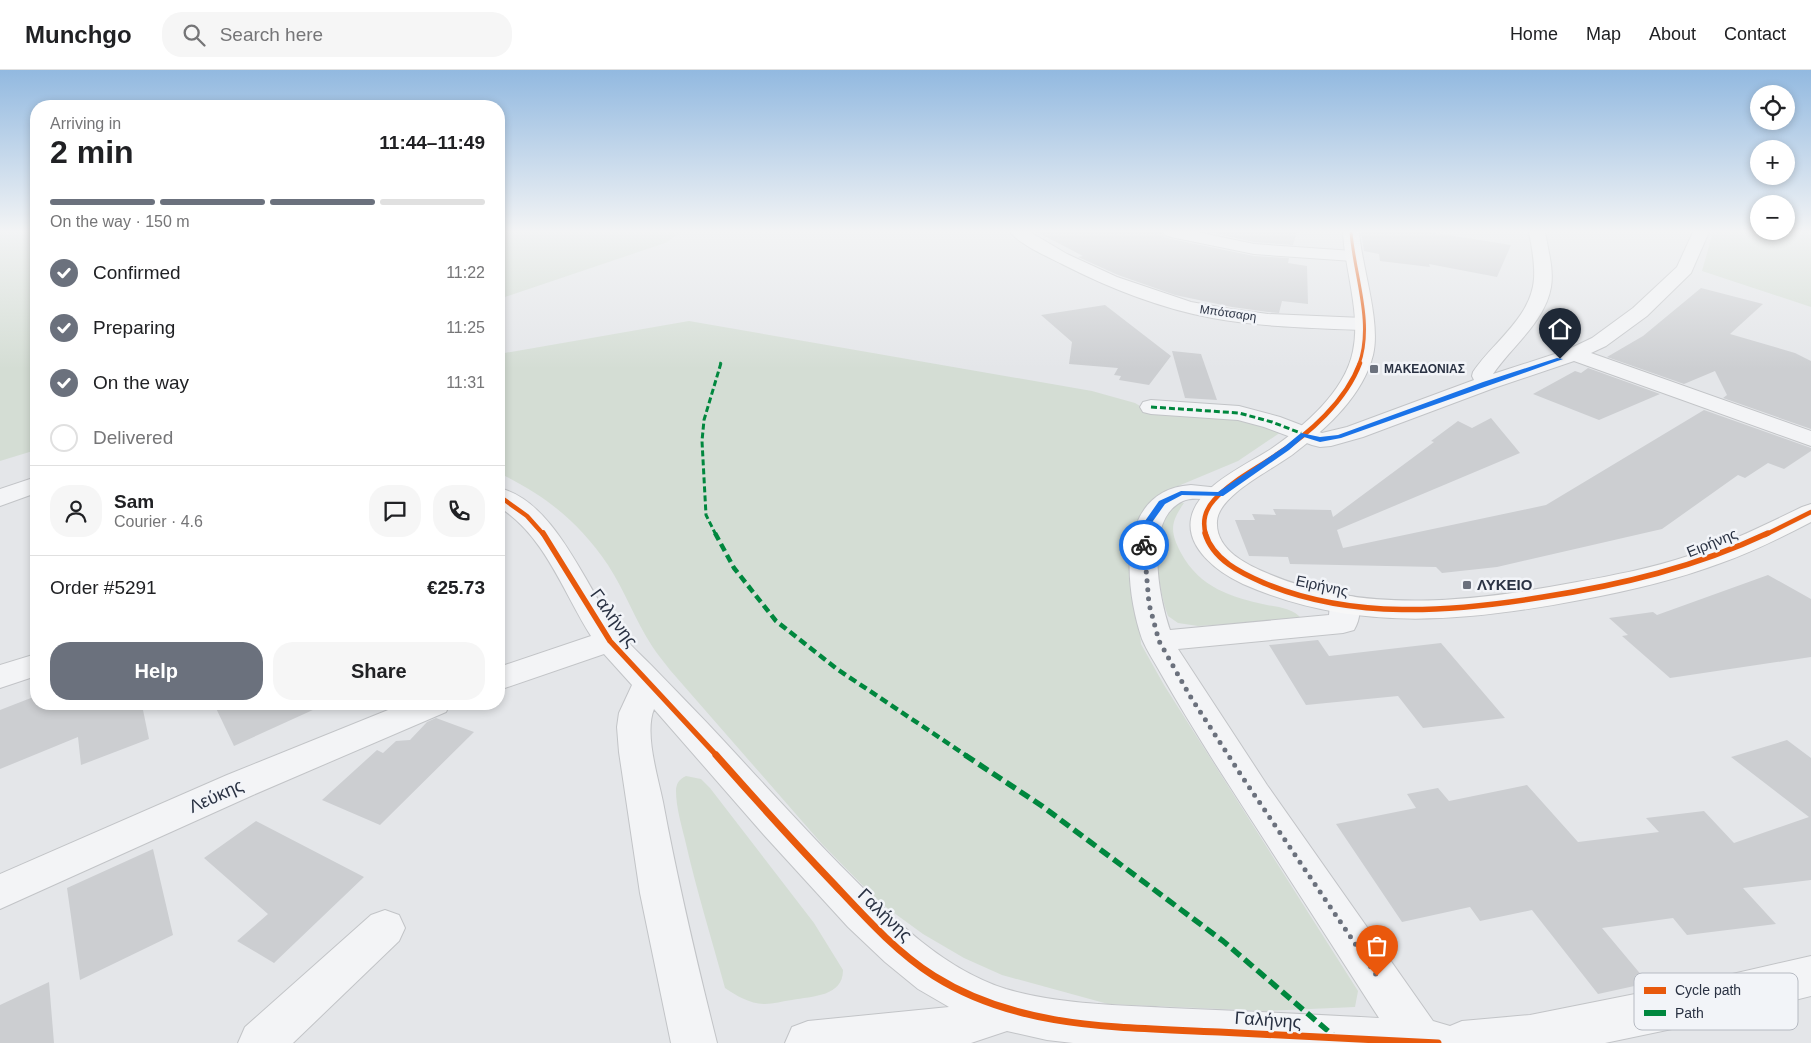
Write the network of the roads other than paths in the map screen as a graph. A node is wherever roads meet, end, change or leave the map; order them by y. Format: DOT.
graph roads {
  1 [pos="1106,277"];
  2 [pos="1356,277"];
  3 [pos="1542,277"];
  4 [pos="1676,277"];
  5 [pos="1363,324"];
  6 [pos="1574,354"];
  7 [pos="1486,383"];
  8 [pos="1151,407"];
  9 [pos="1303,434"];
  10 [pos="1811,439"];
  11 [pos="30,486"];
  12 [pos="1220,494"];
  13 [pos="0,498"];
  14 [pos="505,500"];
  15 [pos="1811,512"];
  16 [pos="1345,604"];
  17 [pos="610,641"];
  18 [pos="1159,641"];
  19 [pos="30,667"];
  20 [pos="0,677"];
  21 [pos="505,677"];
  22 [pos="649,683"];
  23 [pos="420,710"];
  24 [pos="0,892"];
  25 [pos="385,928"];
  26 [pos="1811,976"];
  27 [pos="1798,979"];
  28 [pos="1008,1010"];
  29 [pos="1634,1016"];
  30 [pos="261,1043"];
  31 [pos="694,1043"];
  32 [pos="808,1043"];
  33 [pos="1440,1043"];
  1 -- 5 [label="street, Μπότσαρη"];
  2 -- 5 [label="street, Ειρήνης"];
  3 -- 7 [label="street"];
  4 -- 6 [label="street"];
  5 -- 9 [label="street, Ειρήνης"];
  6 -- 7 [label="street"];
  6 -- 10 [label="street"];
  7 -- 9 [label="street"];
  8 -- 9 [label="street"];
  9 -- 12 [label="street, Ειρήνης"];
  11 -- 13 [label="street"];
  12 -- 16 [label="street, Ειρήνης"];
  12 -- 18 [label="street"];
  14 -- 17 [label="street, Γαλήνης"];
  15 -- 16 [label="street, Ειρήνης"];
  16 -- 18 [label="street"];
  17 -- 21 [label="street"];
  17 -- 22 [label="street, Γαλήνης"];
  18 -- 33 [label="street"];
  19 -- 20 [label="street"];
  22 -- 28 [label="street, Γαλήνης"];
  22 -- 31 [label="street"];
  23 -- 24 [label="street, Λεύκης"];
  25 -- 30 [label="street"];
  26 -- 27 [label="street, Γαλήνης"];
  28 -- 32 [label="street"];
  28 -- 33 [label="street, Γαλήνης"];
  29 -- 33 [label="street, Γαλήνης"];
}
